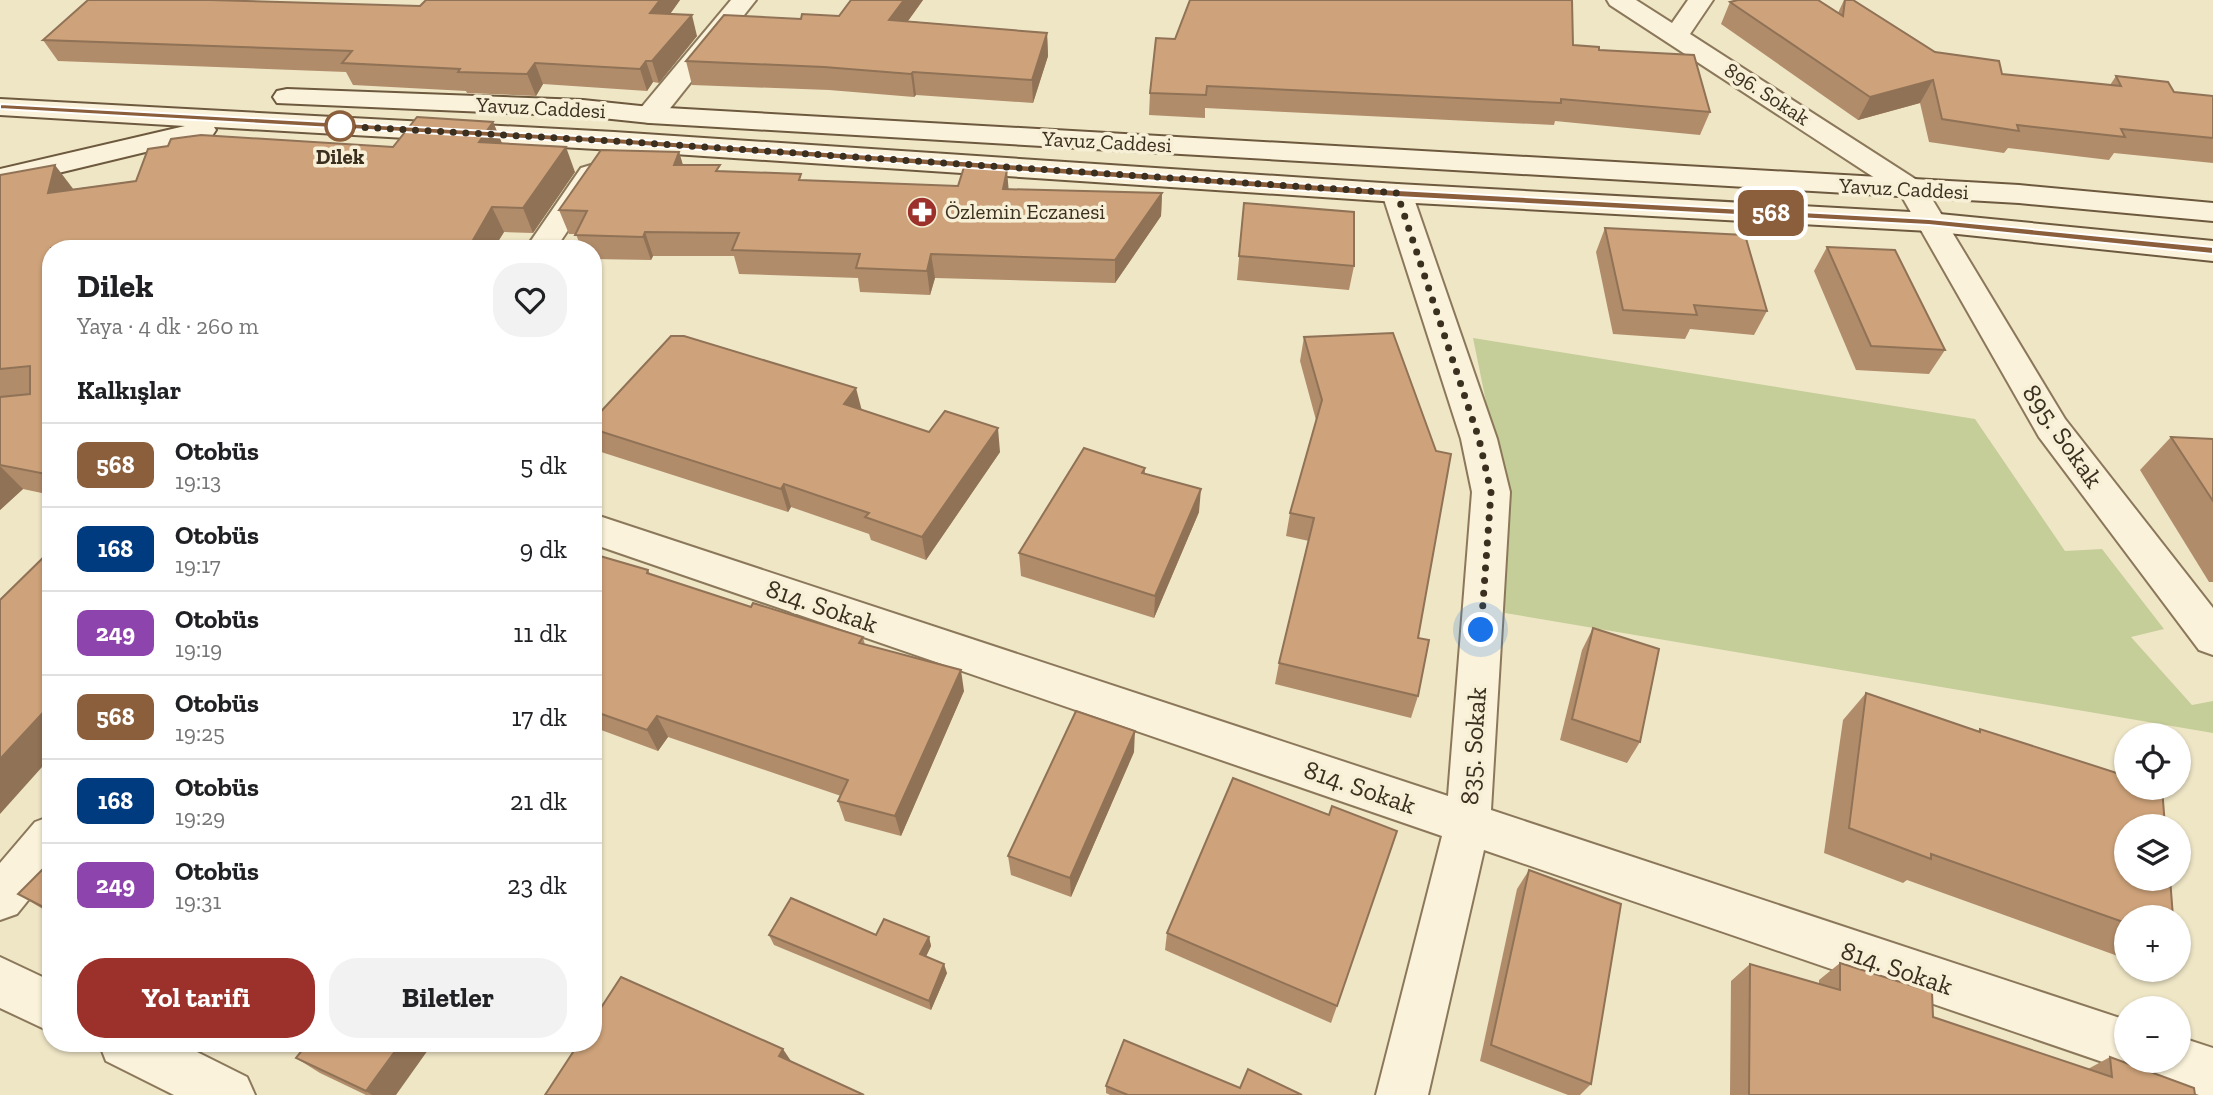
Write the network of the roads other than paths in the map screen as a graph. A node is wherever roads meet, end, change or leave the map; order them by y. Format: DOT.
graph roads {
  1 [pos="744,0"];
  2 [pos="1619,0"];
  3 [pos="1701,0"];
  4 [pos="1676,36"];
  5 [pos="0,85"];
  6 [pos="0,107"];
  7 [pos="650,115"];
  8 [pos="243,120"];
  9 [pos="614,141"];
  10 [pos="0,178"];
  11 [pos="1913,190"];
  12 [pos="1397,193"];
  13 [pos="2213,212"];
  14 [pos="1929,222"];
  15 [pos="546,240"];
  16 [pos="2213,251"];
  17 [pos="602,531"];
  18 [pos="2213,638"];
  19 [pos="1468,823"];
  20 [pos="42,848"];
  21 [pos="0,898"];
  22 [pos="0,982"];
  23 [pos="42,1003"];
  24 [pos="2114,1041"];
  25 [pos="142,1052"];
  26 [pos="2191,1066"];
  27 [pos="2213,1074"];
  28 [pos="228,1095"];
  29 [pos="1402,1095"];
  1 -- 7 [label="main road"];
  2 -- 4 [label="main road, 896. Sokak"];
  3 -- 4 [label="main road"];
  4 -- 11 [label="main road, 896. Sokak"];
  5 -- 7 [label="main road, Yavuz Caddesi"];
  6 -- 8 [label="main road, Yavuz Caddesi"];
  7 -- 11 [label="main road, Yavuz Caddesi"];
  8 -- 9 [label="main road, Yavuz Caddesi"];
  8 -- 10 [label="main road"];
  9 -- 12 [label="main road, Yavuz Caddesi"];
  9 -- 15 [label="main road"];
  11 -- 13 [label="main road, Yavuz Caddesi"];
  11 -- 14 [label="main road, 895. Sokak"];
  12 -- 14 [label="main road, Yavuz Caddesi"];
  12 -- 19 [label="main road, 835. Sokak"];
  14 -- 16 [label="main road, Yavuz Caddesi"];
  14 -- 18 [label="main road, 895. Sokak"];
  17 -- 19 [label="main road, 814. Sokak"];
  19 -- 24 [label="main road, 814. Sokak"];
  19 -- 29 [label="main road, 835. Sokak"];
  20 -- 21 [label="main road"];
  22 -- 23 [label="main road"];
  25 -- 28 [label="main road"];
  26 -- 27 [label="main road"];
}
